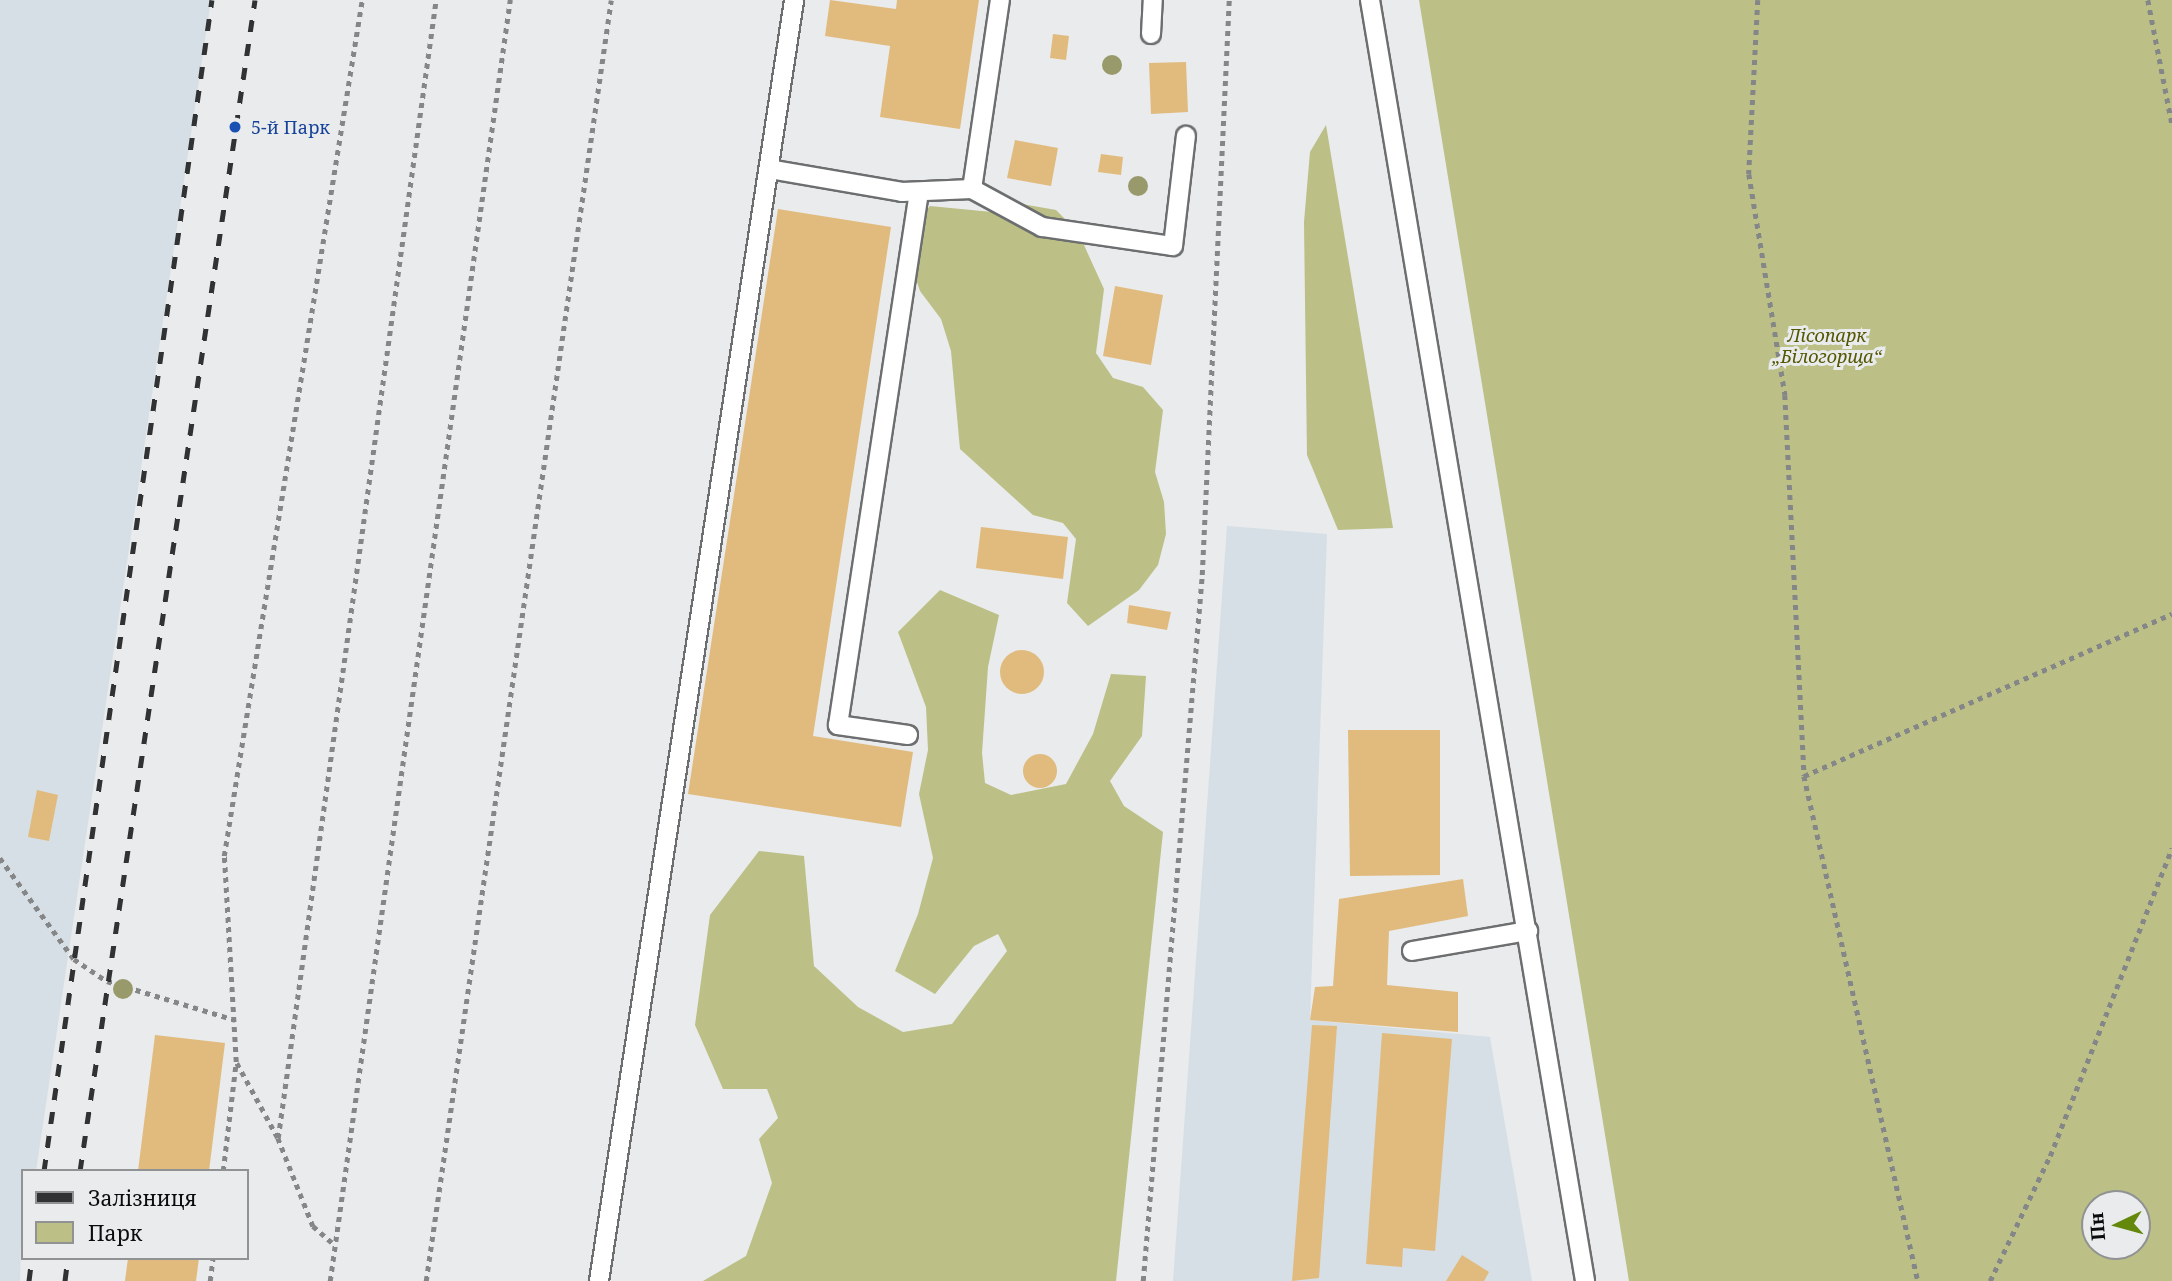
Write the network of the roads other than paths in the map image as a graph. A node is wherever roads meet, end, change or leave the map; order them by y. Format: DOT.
graph roads {
  1 [pos="794,0"];
  2 [pos="1000,0"];
  3 [pos="1153,0"];
  4 [pos="1370,0"];
  5 [pos="1151,34"];
  6 [pos="1185,136"];
  7 [pos="769,169"];
  8 [pos="972,189"];
  9 [pos="919,192"];
  10 [pos="908,735"];
  11 [pos="1528,932"];
  12 [pos="1412,951"];
  13 [pos="599,1281"];
  14 [pos="1585,1281"];
  1 -- 7 [label="lane"];
  2 -- 8 [label="lane"];
  3 -- 5 [label="lane"];
  4 -- 11 [label="lane"];
  6 -- 8 [label="lane"];
  7 -- 9 [label="lane"];
  7 -- 13 [label="lane"];
  8 -- 9 [label="lane"];
  9 -- 10 [label="lane"];
  11 -- 12 [label="lane"];
  11 -- 14 [label="lane"];
}
